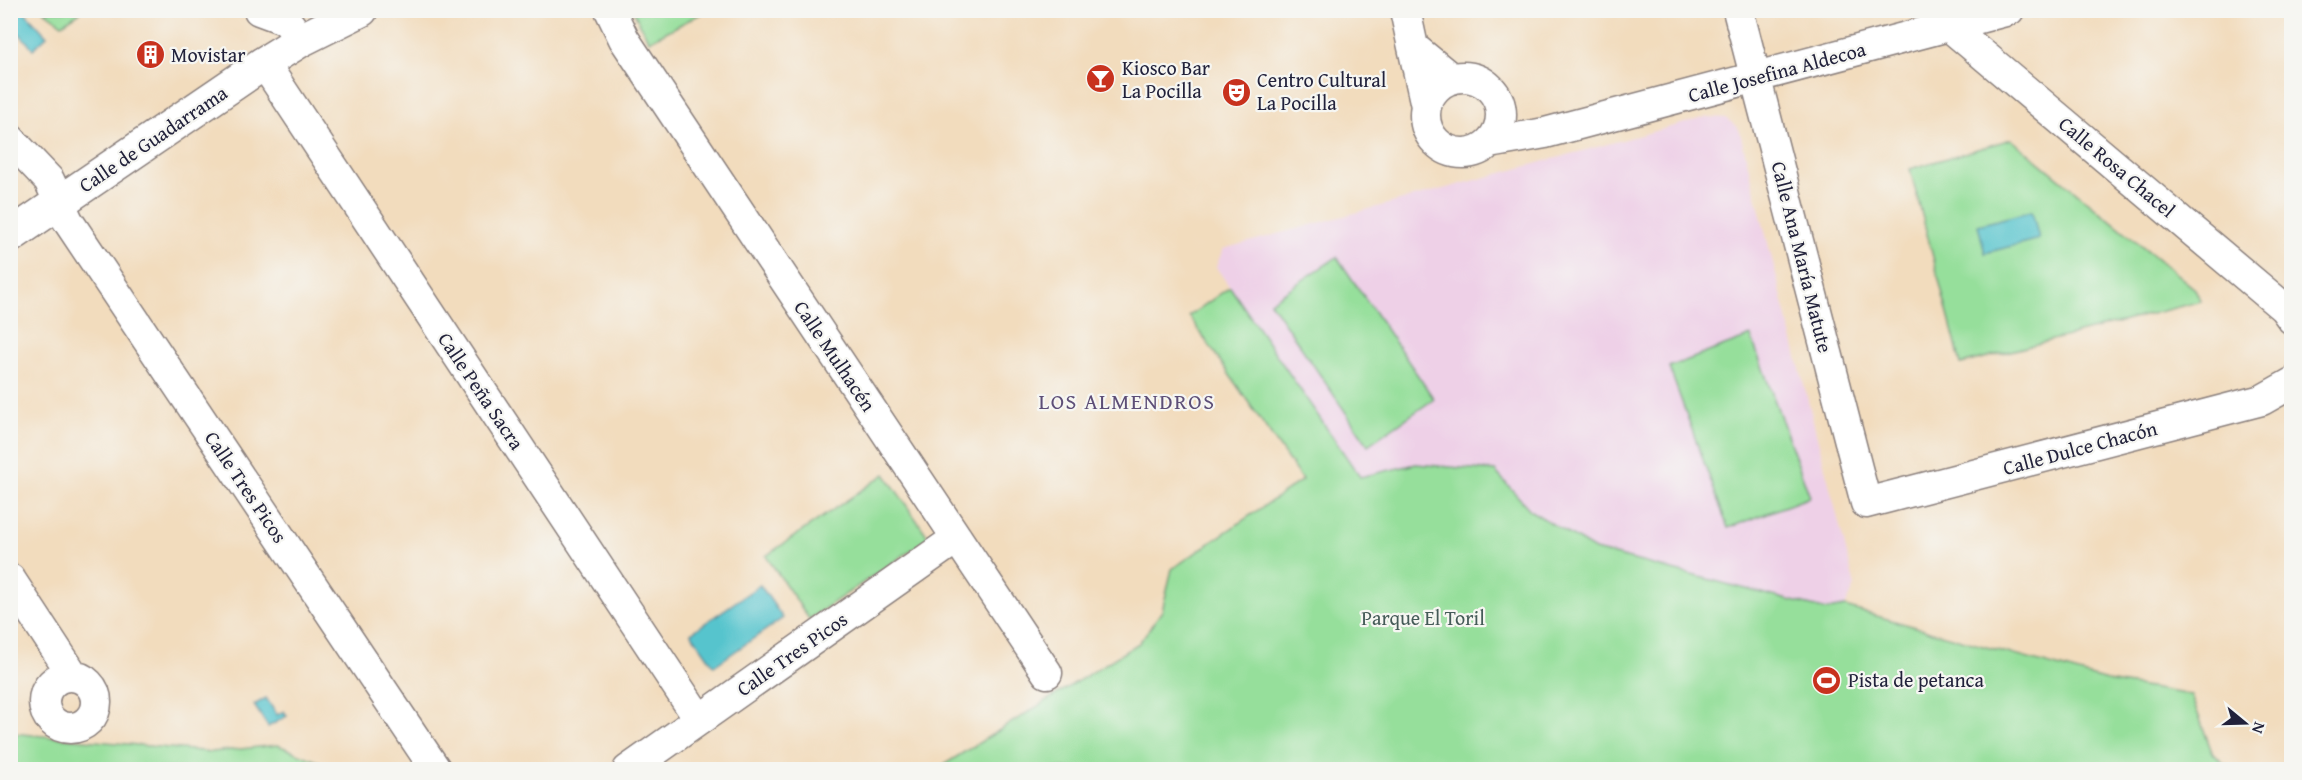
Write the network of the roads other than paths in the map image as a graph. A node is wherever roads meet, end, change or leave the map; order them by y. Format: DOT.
graph roads {
  1 [pos="259,10"];
  2 [pos="361,10"];
  3 [pos="588,10"];
  4 [pos="610,10"];
  5 [pos="1405,10"];
  6 [pos="1738,10"];
  7 [pos="2009,10"];
  8 [pos="1949,26"];
  9 [pos="624,39"];
  10 [pos="301,40"];
  11 [pos="1413,47"];
  12 [pos="264,63"];
  13 [pos="1755,77"];
  14 [pos="1452,79"];
  15 [pos="1426,106"];
  16 [pos="1495,132"];
  17 [pos="10,139"];
  18 [pos="59,203"];
  19 [pos="10,236"];
  20 [pos="2288,313"];
  21 [pos="2292,383"];
  22 [pos="1866,503"];
  23 [pos="957,538"];
  24 [pos="10,579"];
  25 [pos="1047,673"];
  26 [pos="73,675"];
  27 [pos="699,719"];
  28 [pos="436,770"];
  29 [pos="628,770"];
  1 -- 10 [label="street"];
  2 -- 10 [label="street, Calle de Guadarrama"];
  3 -- 9 [label="street, Calle Mulhacén"];
  4 -- 9 [label="street, Calle Mulhacén"];
  5 -- 11 [label="street"];
  6 -- 13 [label="street, Calle Ana María Matute"];
  7 -- 8 [label="street, Calle Josefina Aldecoa"];
  8 -- 13 [label="street, Calle Josefina Aldecoa"];
  8 -- 20 [label="street, Calle Rosa Chacel"];
  9 -- 23 [label="street, Calle Mulhacén"];
  10 -- 12 [label="street, Calle de Guadarrama"];
  11 -- 14 [label="street"];
  11 -- 15 [label="street"];
  12 -- 18 [label="street, Calle de Guadarrama"];
  12 -- 27 [label="street, Calle Peña Sacra"];
  13 -- 16 [label="street, Calle Josefina Aldecoa"];
  13 -- 22 [label="street, Calle Ana María Matute"];
  14 -- 15 [label="street"];
  14 -- 16 [label="street"];
  15 -- 16 [label="street"];
  17 -- 18 [label="street, Calle Tres Picos"];
  18 -- 19 [label="street, Calle de Guadarrama"];
  18 -- 28 [label="street, Calle Tres Picos"];
  21 -- 22 [label="street, Calle Dulce Chacón"];
  23 -- 25 [label="street, Calle Mulhacén"];
  23 -- 27 [label="street, Calle Tres Picos"];
  24 -- 26 [label="street"];
  27 -- 29 [label="street, Calle Tres Picos"];
}
